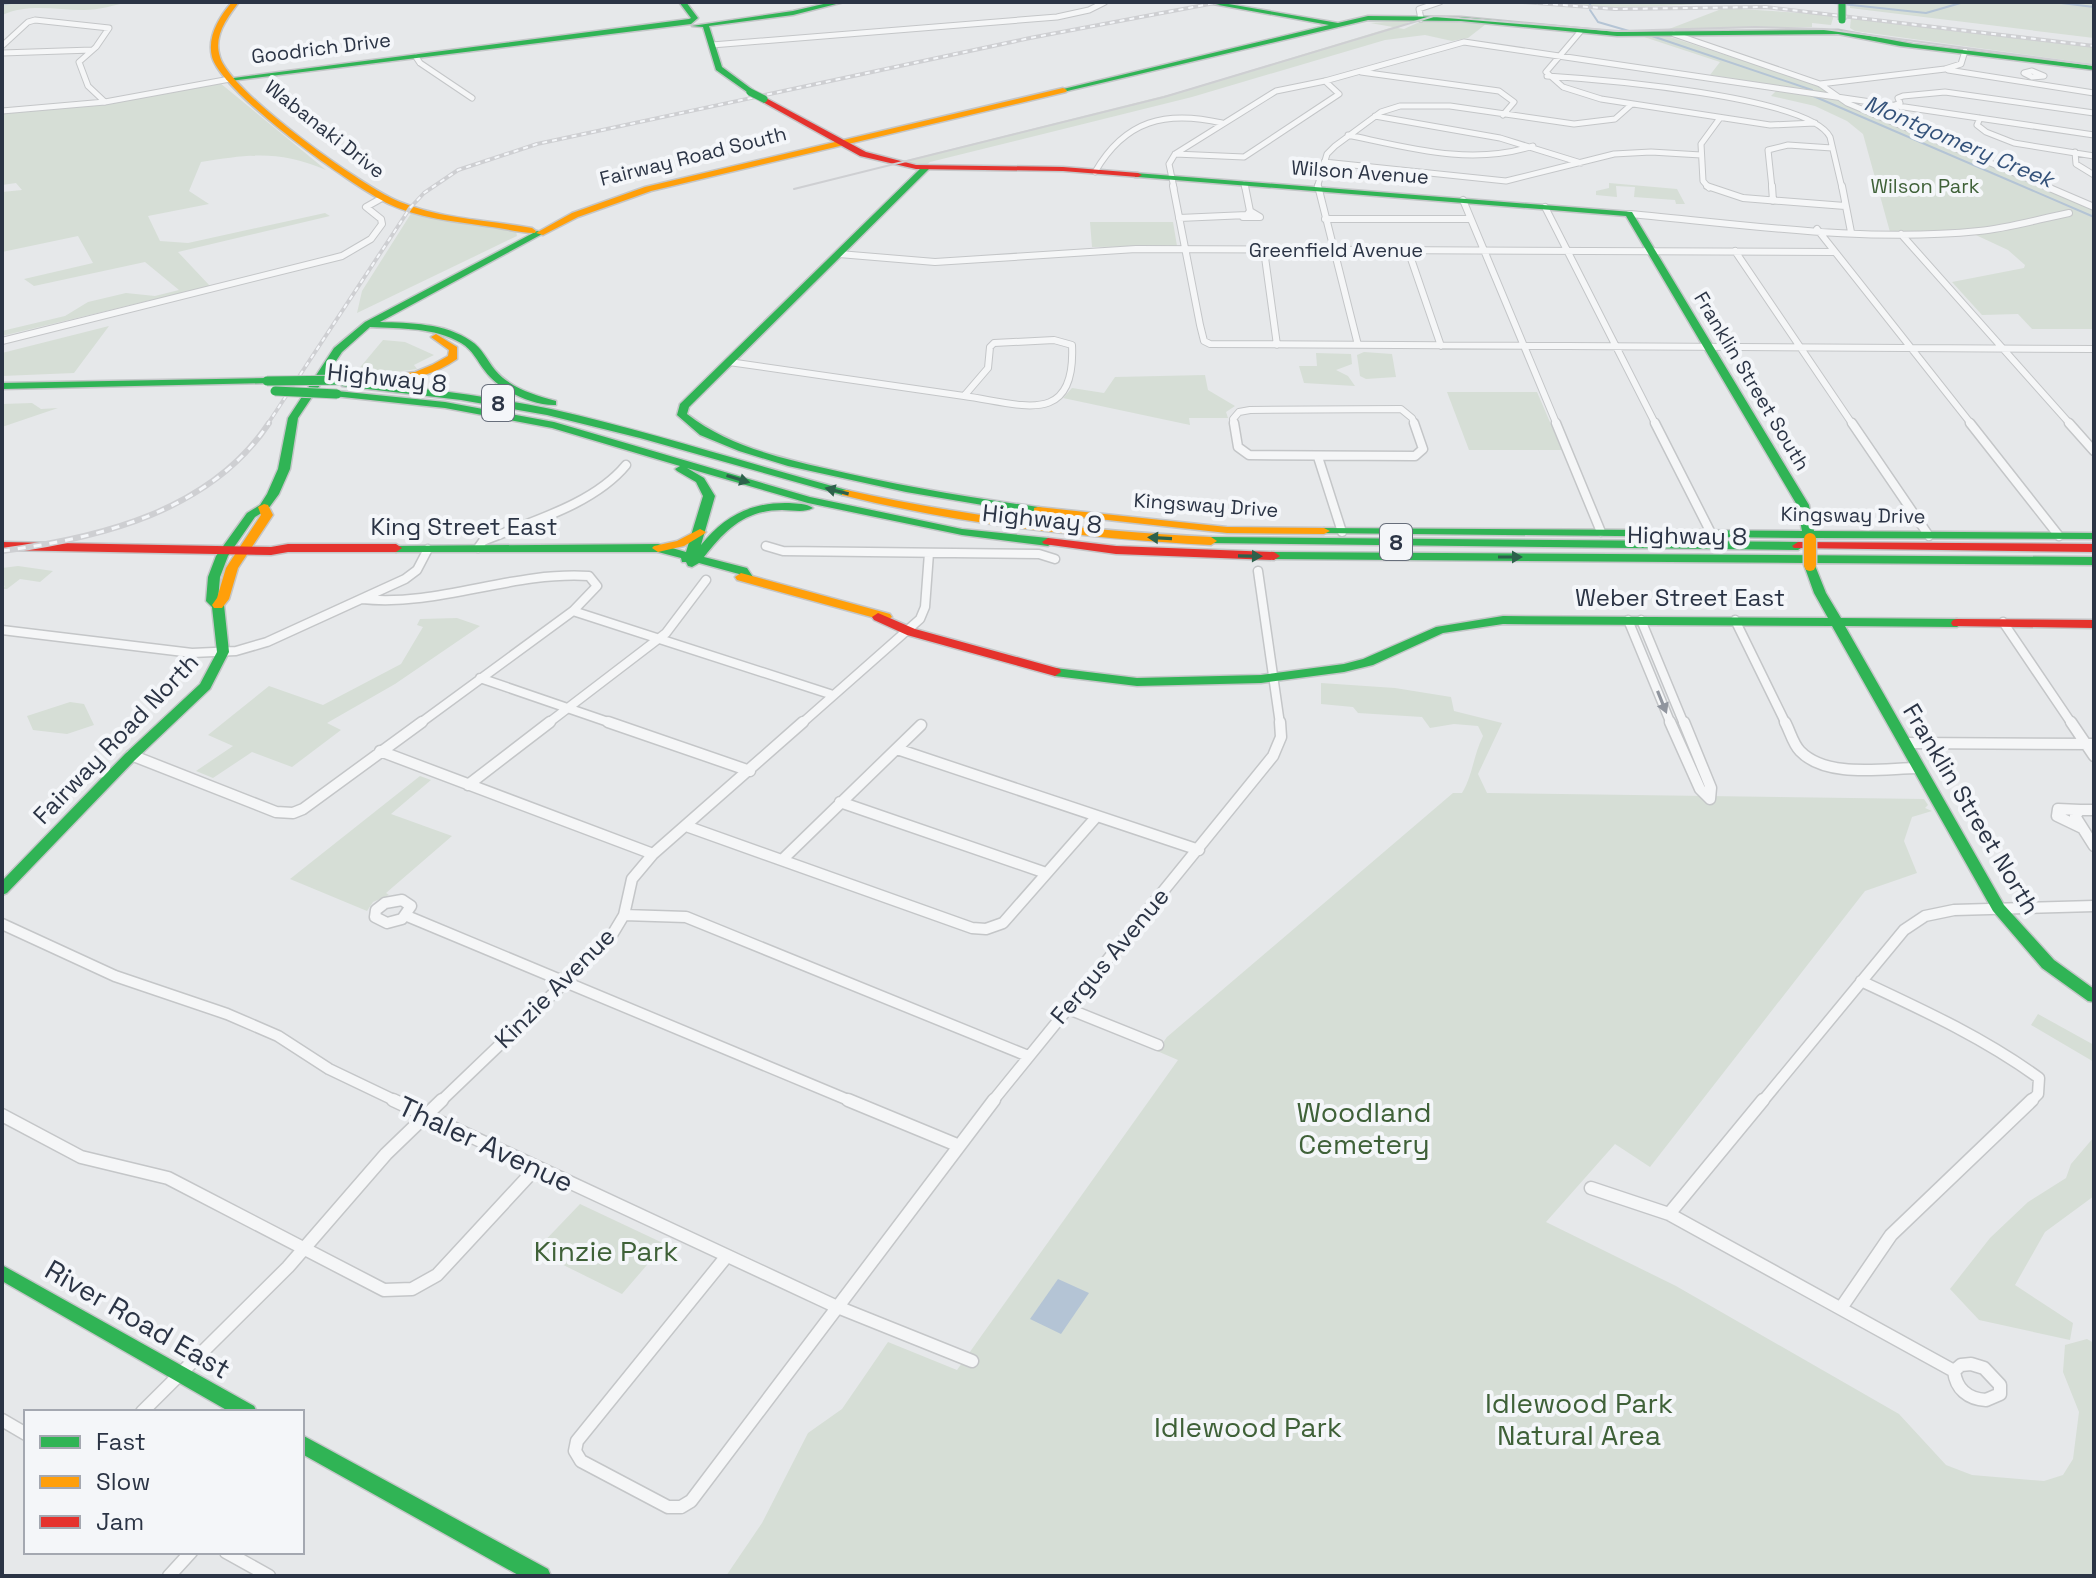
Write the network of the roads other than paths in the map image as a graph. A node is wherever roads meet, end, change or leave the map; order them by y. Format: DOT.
graph roads {
  1 [pos="236,2"];
  2 [pos="834,2"];
  3 [pos="841,2"];
  4 [pos="1105,2"];
  5 [pos="1205,2"];
  6 [pos="1440,2"];
  7 [pos="1842,2"];
  8 [pos="1416,17"];
  9 [pos="700,23"];
  10 [pos="1317,24"];
  11 [pos="1840,30"];
  12 [pos="1580,32"];
  13 [pos="1674,34"];
  14 [pos="2,46"];
  15 [pos="92,50"];
  16 [pos="1965,51"];
  17 [pos="2,53"];
  18 [pos="1560,54"];
  19 [pos="416,57"];
  20 [pos="2094,68"];
  21 [pos="1945,69"];
  22 [pos="1359,71"];
  23 [pos="1547,76"];
  24 [pos="2032,77"];
  25 [pos="230,79"];
  26 [pos="1325,81"];
  27 [pos="1820,84"];
  28 [pos="2028,84"];
  29 [pos="2094,93"];
  30 [pos="1838,96"];
  31 [pos="472,98"];
  32 [pos="105,102"];
  33 [pos="1632,104"];
  34 [pos="1895,105"];
  35 [pos="2,111"];
  36 [pos="2094,113"];
  37 [pos="1503,115"];
  38 [pos="1375,116"];
  39 [pos="1720,118"];
  40 [pos="1980,118"];
  41 [pos="1222,123"];
  42 [pos="1817,123"];
  43 [pos="1348,135"];
  44 [pos="2094,135"];
  45 [pos="841,141"];
  46 [pos="1534,146"];
  47 [pos="1832,148"];
  48 [pos="2075,152"];
  49 [pos="1175,154"];
  50 [pos="1701,155"];
  51 [pos="2094,156"];
  52 [pos="1324,162"];
  53 [pos="1581,163"];
  54 [pos="926,168"];
  55 [pos="1095,172"];
  56 [pos="2094,175"];
  57 [pos="1171,177"];
  58 [pos="1244,184"];
  59 [pos="1317,189"];
  60 [pos="382,198"];
  61 [pos="1463,200"];
  62 [pos="1773,201"];
  63 [pos="1845,206"];
  64 [pos="1545,207"];
  65 [pos="2094,207"];
  66 [pos="1250,211"];
  67 [pos="2069,213"];
  68 [pos="1629,214"];
  69 [pos="1243,217"];
  70 [pos="1179,218"];
  71 [pos="1325,219"];
  72 [pos="1469,219"];
  73 [pos="1817,229"];
  74 [pos="532,231"];
  75 [pos="1851,232"];
  76 [pos="1901,234"];
  77 [pos="1185,249"];
  78 [pos="1264,250"];
  79 [pos="1332,250"];
  80 [pos="1408,250"];
  81 [pos="1484,251"];
  82 [pos="1567,251"];
  83 [pos="1651,251"];
  84 [pos="1735,251"];
  85 [pos="1834,252"];
  86 [pos="839,254"];
  87 [pos="375,320"];
  88 [pos="2,341"];
  89 [pos="1277,345"];
  90 [pos="1358,345"];
  91 [pos="1441,346"];
  92 [pos="1523,347"];
  93 [pos="1616,347"];
  94 [pos="1708,347"];
  95 [pos="1801,348"];
  96 [pos="1911,348"];
  97 [pos="2004,348"];
  98 [pos="2094,349"];
  99 [pos="729,362"];
  100 [pos="265,385"];
  101 [pos="2,386"];
  102 [pos="345,386"];
  103 [pos="2,395"];
  104 [pos="964,396"];
  105 [pos="648,436"];
  106 [pos="637,448"];
  107 [pos="2094,451"];
  108 [pos="1318,457"];
  109 [pos="626,465"];
  110 [pos="892,519"];
  111 [pos="700,532"];
  112 [pos="1342,532"];
  113 [pos="1601,532"];
  114 [pos="1711,533"];
  115 [pos="1929,536"];
  116 [pos="2059,536"];
  117 [pos="2094,536"];
  118 [pos="1810,537"];
  119 [pos="2,546"];
  120 [pos="766,546"];
  121 [pos="237,547"];
  122 [pos="478,548"];
  123 [pos="658,548"];
  124 [pos="428,549"];
  125 [pos="640,549"];
  126 [pos="2094,550"];
  127 [pos="929,553"];
  128 [pos="692,559"];
  129 [pos="1055,559"];
  130 [pos="2094,563"];
  131 [pos="1258,571"];
  132 [pos="706,580"];
  133 [pos="362,599"];
  134 [pos="573,611"];
  135 [pos="1634,620"];
  136 [pos="1735,620"];
  137 [pos="1835,621"];
  138 [pos="2003,622"];
  139 [pos="2094,624"];
  140 [pos="912,627"];
  141 [pos="2,630"];
  142 [pos="658,638"];
  143 [pos="224,652"];
  144 [pos="1649,668"];
  145 [pos="1661,668"];
  146 [pos="1274,675"];
  147 [pos="480,678"];
  148 [pos="833,695"];
  149 [pos="568,708"];
  150 [pos="921,725"];
  151 [pos="1675,733"];
  152 [pos="1688,733"];
  153 [pos="1905,743"];
  154 [pos="2090,744"];
  155 [pos="897,749"];
  156 [pos="380,751"];
  157 [pos="131,755"];
  158 [pos="2094,756"];
  159 [pos="1919,768"];
  160 [pos="750,771"];
  161 [pos="468,785"];
  162 [pos="840,802"];
  163 [pos="2080,810"];
  164 [pos="2094,810"];
  165 [pos="1097,816"];
  166 [pos="686,826"];
  167 [pos="2082,828"];
  168 [pos="2094,846"];
  169 [pos="1199,850"];
  170 [pos="653,854"];
  171 [pos="782,860"];
  172 [pos="1046,873"];
  173 [pos="2,890"];
  174 [pos="2094,906"];
  175 [pos="1998,908"];
  176 [pos="624,915"];
  177 [pos="407,916"];
  178 [pos="2,924"];
  179 [pos="564,981"];
  180 [pos="1861,981"];
  181 [pos="2094,997"];
  182 [pos="1066,1008"];
  183 [pos="1158,1045"];
  184 [pos="1028,1056"];
  185 [pos="2,1115"];
  186 [pos="426,1115"];
  187 [pos="957,1145"];
  188 [pos="536,1168"];
  189 [pos="1591,1188"];
  190 [pos="1669,1214"];
  191 [pos="306,1248"];
  192 [pos="726,1257"];
  193 [pos="2,1272"];
  194 [pos="835,1306"];
  195 [pos="1841,1308"];
  196 [pos="972,1361"];
  197 [pos="1954,1371"];
  198 [pos="180,1373"];
  199 [pos="144,1410"];
  200 [pos="244,1410"];
  201 [pos="2,1420"];
  202 [pos="24,1433"];
  203 [pos="304,1445"];
  204 [pos="189,1554"];
  205 [pos="230,1554"];
  206 [pos="169,1576"];
  207 [pos="269,1576"];
  208 [pos="540,1576"];
  1 -- 25 [label="main road, Wabanaki Drive"];
  2 -- 9 [label="main road"];
  3 -- 9 [label="main road"];
  4 -- 9 [label="street"];
  5 -- 10 [label="main road"];
  6 -- 8 [label="street"];
  7 -- 11 [label="main road, bridge"];
  8 -- 10 [label="main road"];
  8 -- 12 [label="main road"];
  9 -- 19 [label="main road, Goodrich Drive"];
  9 -- 45 [label="main road, Wilson Avenue, bridge"];
  10 -- 45 [label="main road, Fairway Road South"];
  11 -- 13 [label="main road"];
  11 -- 16 [label="main road"];
  12 -- 13 [label="main road"];
  12 -- 18 [label="street"];
  13 -- 27 [label="street"];
  14 -- 15 [label="street"];
  15 -- 17 [label="street"];
  15 -- 32 [label="street"];
  16 -- 20 [label="main road"];
  16 -- 21 [label="street"];
  18 -- 22 [label="street"];
  18 -- 23 [label="street"];
  18 -- 30 [label="street"];
  19 -- 25 [label="main road, Goodrich Drive"];
  19 -- 31 [label="street"];
  21 -- 27 [label="street"];
  21 -- 28 [label="street"];
  22 -- 26 [label="street"];
  22 -- 37 [label="street"];
  23 -- 33 [label="street"];
  23 -- 42 [label="street"];
  24 -- 28 [label="street"];
  25 -- 32 [label="street"];
  25 -- 60 [label="main road, Wabanaki Drive"];
  26 -- 41 [label="street"];
  26 -- 49 [label="street"];
  27 -- 30 [label="street"];
  28 -- 29 [label="street"];
  30 -- 34 [label="street"];
  30 -- 65 [label="street"];
  32 -- 35 [label="street"];
  33 -- 37 [label="street"];
  33 -- 39 [label="street"];
  34 -- 36 [label="street"];
  34 -- 40 [label="street"];
  37 -- 38 [label="street"];
  38 -- 43 [label="street"];
  38 -- 46 [label="street"];
  39 -- 42 [label="street"];
  39 -- 50 [label="street"];
  40 -- 44 [label="street"];
  40 -- 48 [label="street"];
  41 -- 49 [label="street"];
  41 -- 55 [label="street"];
  42 -- 47 [label="street"];
  43 -- 46 [label="street"];
  43 -- 52 [label="street"];
  45 -- 54 [label="main road, Wilson Avenue"];
  45 -- 74 [label="main road, Fairway Road South"];
  45 -- 87 [label="main road, Fairway Road South"];
  46 -- 53 [label="street"];
  47 -- 62 [label="street"];
  47 -- 63 [label="street"];
  48 -- 51 [label="street"];
  48 -- 56 [label="street"];
  49 -- 57 [label="street"];
  50 -- 53 [label="street"];
  50 -- 62 [label="street"];
  52 -- 53 [label="street"];
  52 -- 59 [label="street"];
  54 -- 55 [label="main road, Wilson Avenue"];
  54 -- 86 [label="main road, Kingsway Drive"];
  55 -- 57 [label="main road, Wilson Avenue"];
  57 -- 58 [label="main road, Wilson Avenue"];
  57 -- 70 [label="street"];
  58 -- 59 [label="main road, Wilson Avenue"];
  58 -- 66 [label="street"];
  59 -- 61 [label="main road, Wilson Avenue"];
  59 -- 71 [label="street"];
  60 -- 74 [label="main road, Wabanaki Drive"];
  60 -- 88 [label="street"];
  61 -- 64 [label="main road, Wilson Avenue"];
  61 -- 72 [label="street"];
  62 -- 63 [label="street"];
  63 -- 75 [label="street"];
  64 -- 68 [label="main road, Wilson Avenue"];
  64 -- 82 [label="street"];
  66 -- 69 [label="street"];
  66 -- 69 [label="street"];
  67 -- 76 [label="street, Wilson Avenue"];
  68 -- 73 [label="street, Wilson Avenue"];
  68 -- 83 [label="main road, Franklin Street South"];
  69 -- 70 [label="street"];
  70 -- 77 [label="street"];
  71 -- 72 [label="street"];
  71 -- 79 [label="street"];
  72 -- 81 [label="street"];
  73 -- 75 [label="street, Wilson Avenue"];
  73 -- 85 [label="street"];
  74 -- 87 [label="main road, Fairway Road South"];
  75 -- 76 [label="street, Wilson Avenue"];
  76 -- 97 [label="street"];
  77 -- 78 [label="street, Greenfield Avenue"];
  77 -- 86 [label="street, Greenfield Avenue"];
  77 -- 89 [label="street"];
  78 -- 79 [label="street, Greenfield Avenue"];
  78 -- 89 [label="street"];
  79 -- 80 [label="street, Greenfield Avenue"];
  79 -- 90 [label="street"];
  80 -- 81 [label="street, Greenfield Avenue"];
  80 -- 91 [label="street"];
  81 -- 82 [label="street, Greenfield Avenue"];
  81 -- 92 [label="street"];
  82 -- 83 [label="street, Greenfield Avenue"];
  82 -- 93 [label="street"];
  83 -- 84 [label="street, Greenfield Avenue"];
  83 -- 94 [label="main road, Franklin Street South"];
  84 -- 85 [label="street, Greenfield Avenue"];
  84 -- 95 [label="street"];
  85 -- 96 [label="street"];
  86 -- 99 [label="main road, Kingsway Drive"];
  87 -- 102 [label="main road"];
  87 -- 105 [label="main road"];
  87 -- 121 [label="main road, Fairway Road South"];
  89 -- 90 [label="street"];
  90 -- 91 [label="street"];
  91 -- 92 [label="street"];
  92 -- 93 [label="street"];
  92 -- 113 [label="street"];
  93 -- 94 [label="street"];
  93 -- 114 [label="street"];
  94 -- 95 [label="street"];
  94 -- 118 [label="main road, Franklin Street South"];
  95 -- 96 [label="street"];
  95 -- 115 [label="street"];
  96 -- 97 [label="street"];
  96 -- 116 [label="street"];
  97 -- 98 [label="street"];
  97 -- 107 [label="street"];
  99 -- 104 [label="street"];
  99 -- 112 [label="main road, Kingsway Drive"];
  100 -- 101 [label="main road, Highway 8 / 8"];
  100 -- 102 [label="main road, Highway 8 / 8, bridge"];
  100 -- 103 [label="main road, Highway 8 / 8"];
  102 -- 105 [label="main road, Highway 8 / 8"];
  102 -- 106 [label="main road, Highway 8 / 8"];
  104 -- 104 [label="street"];
  126 -- 105 [label="main road, Highway 8 / 8, one-way"];
  106 -- 110 [label="main road, Highway 8 / 8, one-way"];
  106 -- 111 [label="main road"];
  108 -- 108 [label="street"];
  108 -- 112 [label="street"];
  109 -- 122 [label="street"];
  110 -- 128 [label="main road"];
  110 -- 130 [label="main road, Highway 8 / 8, one-way"];
  111 -- 123 [label="main road"];
  111 -- 128 [label="main road"];
  112 -- 113 [label="main road, Kingsway Drive"];
  113 -- 114 [label="main road, Kingsway Drive"];
  114 -- 118 [label="main road, Kingsway Drive"];
  115 -- 116 [label="main road, Kingsway Drive"];
  115 -- 118 [label="main road, Kingsway Drive"];
  116 -- 117 [label="main road, Kingsway Drive"];
  118 -- 137 [label="main road, Franklin Street South, bridge"];
  119 -- 121 [label="main road, King Street East"];
  120 -- 127 [label="street"];
  121 -- 124 [label="main road, King Street East"];
  121 -- 143 [label="main road, Fairway Road North"];
  122 -- 124 [label="main road, King Street East"];
  122 -- 125 [label="main road, King Street East"];
  123 -- 125 [label="main road, King Street East"];
  123 -- 128 [label="main road, King Street East"];
  124 -- 133 [label="street"];
  125 -- 128 [label="main road, King Street East"];
  127 -- 129 [label="street"];
  127 -- 140 [label="street"];
  128 -- 140 [label="main road, Weber Street East"];
  131 -- 146 [label="street, Fergus Avenue"];
  132 -- 142 [label="street"];
  133 -- 134 [label="street"];
  133 -- 143 [label="street"];
  134 -- 142 [label="street"];
  134 -- 147 [label="street"];
  135 -- 136 [label="main road, Weber Street East"];
  135 -- 144 [label="street"];
  135 -- 145 [label="street"];
  135 -- 146 [label="main road, Weber Street East"];
  136 -- 137 [label="main road, Weber Street East"];
  136 -- 159 [label="street"];
  137 -- 138 [label="main road, Weber Street East"];
  137 -- 153 [label="main road, Franklin Street North"];
  138 -- 139 [label="main road, Weber Street East"];
  138 -- 154 [label="street"];
  140 -- 146 [label="main road, Weber Street East"];
  140 -- 148 [label="street, Kinzie Avenue"];
  141 -- 143 [label="street"];
  142 -- 148 [label="street"];
  142 -- 149 [label="street"];
  143 -- 157 [label="main road, Fairway Road North"];
  144 -- 145 [label="street"];
  144 -- 151 [label="street, one-way"];
  145 -- 152 [label="street"];
  146 -- 169 [label="street, Fergus Avenue"];
  147 -- 149 [label="street"];
  147 -- 156 [label="street"];
  148 -- 160 [label="street, Kinzie Avenue"];
  149 -- 160 [label="street"];
  149 -- 161 [label="street"];
  150 -- 155 [label="street"];
  151 -- 152 [label="street"];
  151 -- 152 [label="street"];
  153 -- 154 [label="street"];
  153 -- 159 [label="main road, Franklin Street North"];
  154 -- 158 [label="street"];
  155 -- 162 [label="street"];
  155 -- 165 [label="street"];
  156 -- 157 [label="street"];
  156 -- 161 [label="street"];
  157 -- 173 [label="main road, Fairway Road North"];
  159 -- 175 [label="main road, Franklin Street North"];
  160 -- 166 [label="street, Kinzie Avenue"];
  161 -- 170 [label="street"];
  162 -- 171 [label="street"];
  162 -- 172 [label="street"];
  163 -- 164 [label="street"];
  163 -- 167 [label="street"];
  163 -- 167 [label="street"];
  165 -- 169 [label="street"];
  165 -- 172 [label="street"];
  166 -- 170 [label="street, Kinzie Avenue"];
  166 -- 171 [label="street"];
  167 -- 168 [label="street"];
  169 -- 182 [label="street, Fergus Avenue"];
  170 -- 176 [label="street, Kinzie Avenue"];
  171 -- 172 [label="street"];
  174 -- 175 [label="street"];
  175 -- 180 [label="street"];
  175 -- 181 [label="main road, Franklin Street North"];
  176 -- 179 [label="street, Kinzie Avenue"];
  176 -- 184 [label="street"];
  177 -- 179 [label="street"];
  178 -- 186 [label="street, Thaler Avenue"];
  179 -- 186 [label="street, Kinzie Avenue"];
  179 -- 187 [label="street"];
  180 -- 190 [label="street"];
  180 -- 195 [label="street"];
  182 -- 183 [label="street"];
  182 -- 184 [label="street, Fergus Avenue"];
  184 -- 187 [label="street, Fergus Avenue"];
  185 -- 191 [label="street"];
  186 -- 188 [label="street, Thaler Avenue"];
  186 -- 191 [label="street, Kinzie Avenue"];
  187 -- 194 [label="street, Fergus Avenue"];
  188 -- 191 [label="street"];
  188 -- 192 [label="street, Thaler Avenue"];
  189 -- 190 [label="street"];
  190 -- 195 [label="street"];
  191 -- 198 [label="street, Kinzie Avenue"];
  192 -- 194 [label="street, Thaler Avenue"];
  192 -- 194 [label="street, Fergus Avenue"];
  193 -- 198 [label="main road, River Road East"];
  194 -- 196 [label="street, Thaler Avenue"];
  195 -- 197 [label="street"];
  198 -- 199 [label="street, Kinzie Avenue"];
  198 -- 200 [label="main road, River Road East"];
  201 -- 202 [label="street"];
  203 -- 208 [label="main road"];
  204 -- 206 [label="street"];
  205 -- 207 [label="street"];
}
